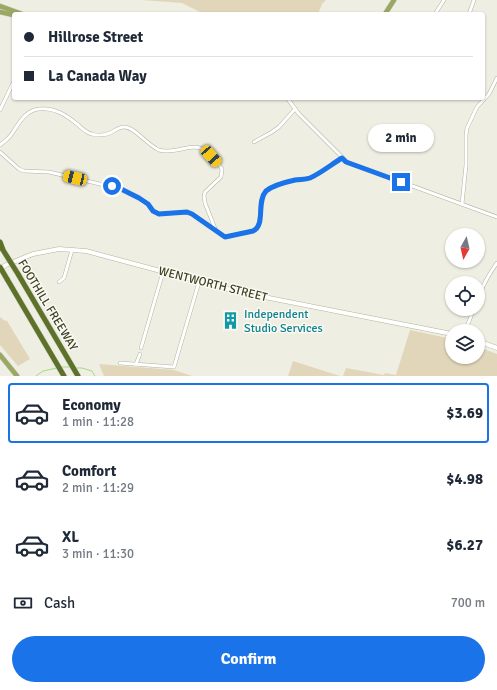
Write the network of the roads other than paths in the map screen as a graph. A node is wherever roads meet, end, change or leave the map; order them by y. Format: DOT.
graph roads {
  1 [pos="394,0"];
  2 [pos="444,0"];
  3 [pos="474,0"];
  4 [pos="0,6"];
  5 [pos="0,12"];
  6 [pos="16,12"];
  7 [pos="386,12"];
  8 [pos="436,12"];
  9 [pos="470,12"];
  10 [pos="12,15"];
  11 [pos="497,78"];
  12 [pos="12,85"];
  13 [pos="485,98"];
  14 [pos="288,100"];
  15 [pos="483,100"];
  16 [pos="295,109"];
  17 [pos="0,110"];
  18 [pos="254,142"];
  19 [pos="0,146"];
  20 [pos="0,152"];
  21 [pos="342,158"];
  22 [pos="462,204"];
  23 [pos="497,217"];
  24 [pos="217,231"];
  25 [pos="0,243"];
  26 [pos="72,250"];
  27 [pos="497,264"];
  28 [pos="0,268"];
  29 [pos="163,272"];
  30 [pos="59,282"];
  31 [pos="199,282"];
  32 [pos="485,282"];
  33 [pos="445,333"];
  34 [pos="485,344"];
  35 [pos="141,348"];
  36 [pos="497,348"];
  37 [pos="140,354"];
  38 [pos="0,355"];
  39 [pos="120,363"];
  40 [pos="136,364"];
  41 [pos="17,376"];
  42 [pos="64,376"];
  43 [pos="78,376"];
  1 -- 7 [label="main road"];
  2 -- 8 [label="street"];
  3 -- 9 [label="street"];
  4 -- 6 [label="main road"];
  5 -- 10 [label="main road"];
  11 -- 13 [label="street"];
  12 -- 17 [label="street"];
  14 -- 16 [label="street"];
  15 -- 22 [label="street"];
  16 -- 18 [label="street"];
  16 -- 21 [label="street"];
  19 -- 24 [label="street"];
  20 -- 24 [label="street"];
  21 -- 22 [label="street"];
  21 -- 24 [label="street"];
  22 -- 23 [label="street"];
  25 -- 43 [label="highway, FOOTHILL FREEWAY, bridge"];
  26 -- 28 [label="main road, WENTWORTH STREET"];
  26 -- 29 [label="main road, WENTWORTH STREET"];
  26 -- 30 [label="street"];
  27 -- 32 [label="street"];
  28 -- 42 [label="highway, FOOTHILL FREEWAY, bridge"];
  29 -- 31 [label="main road, WENTWORTH STREET"];
  29 -- 35 [label="street"];
  31 -- 33 [label="main road, WENTWORTH STREET"];
  31 -- 40 [label="street"];
  34 -- 36 [label="main road"];
  37 -- 40 [label="street"];
  38 -- 41 [label="main road"];
  39 -- 40 [label="street"];
}
